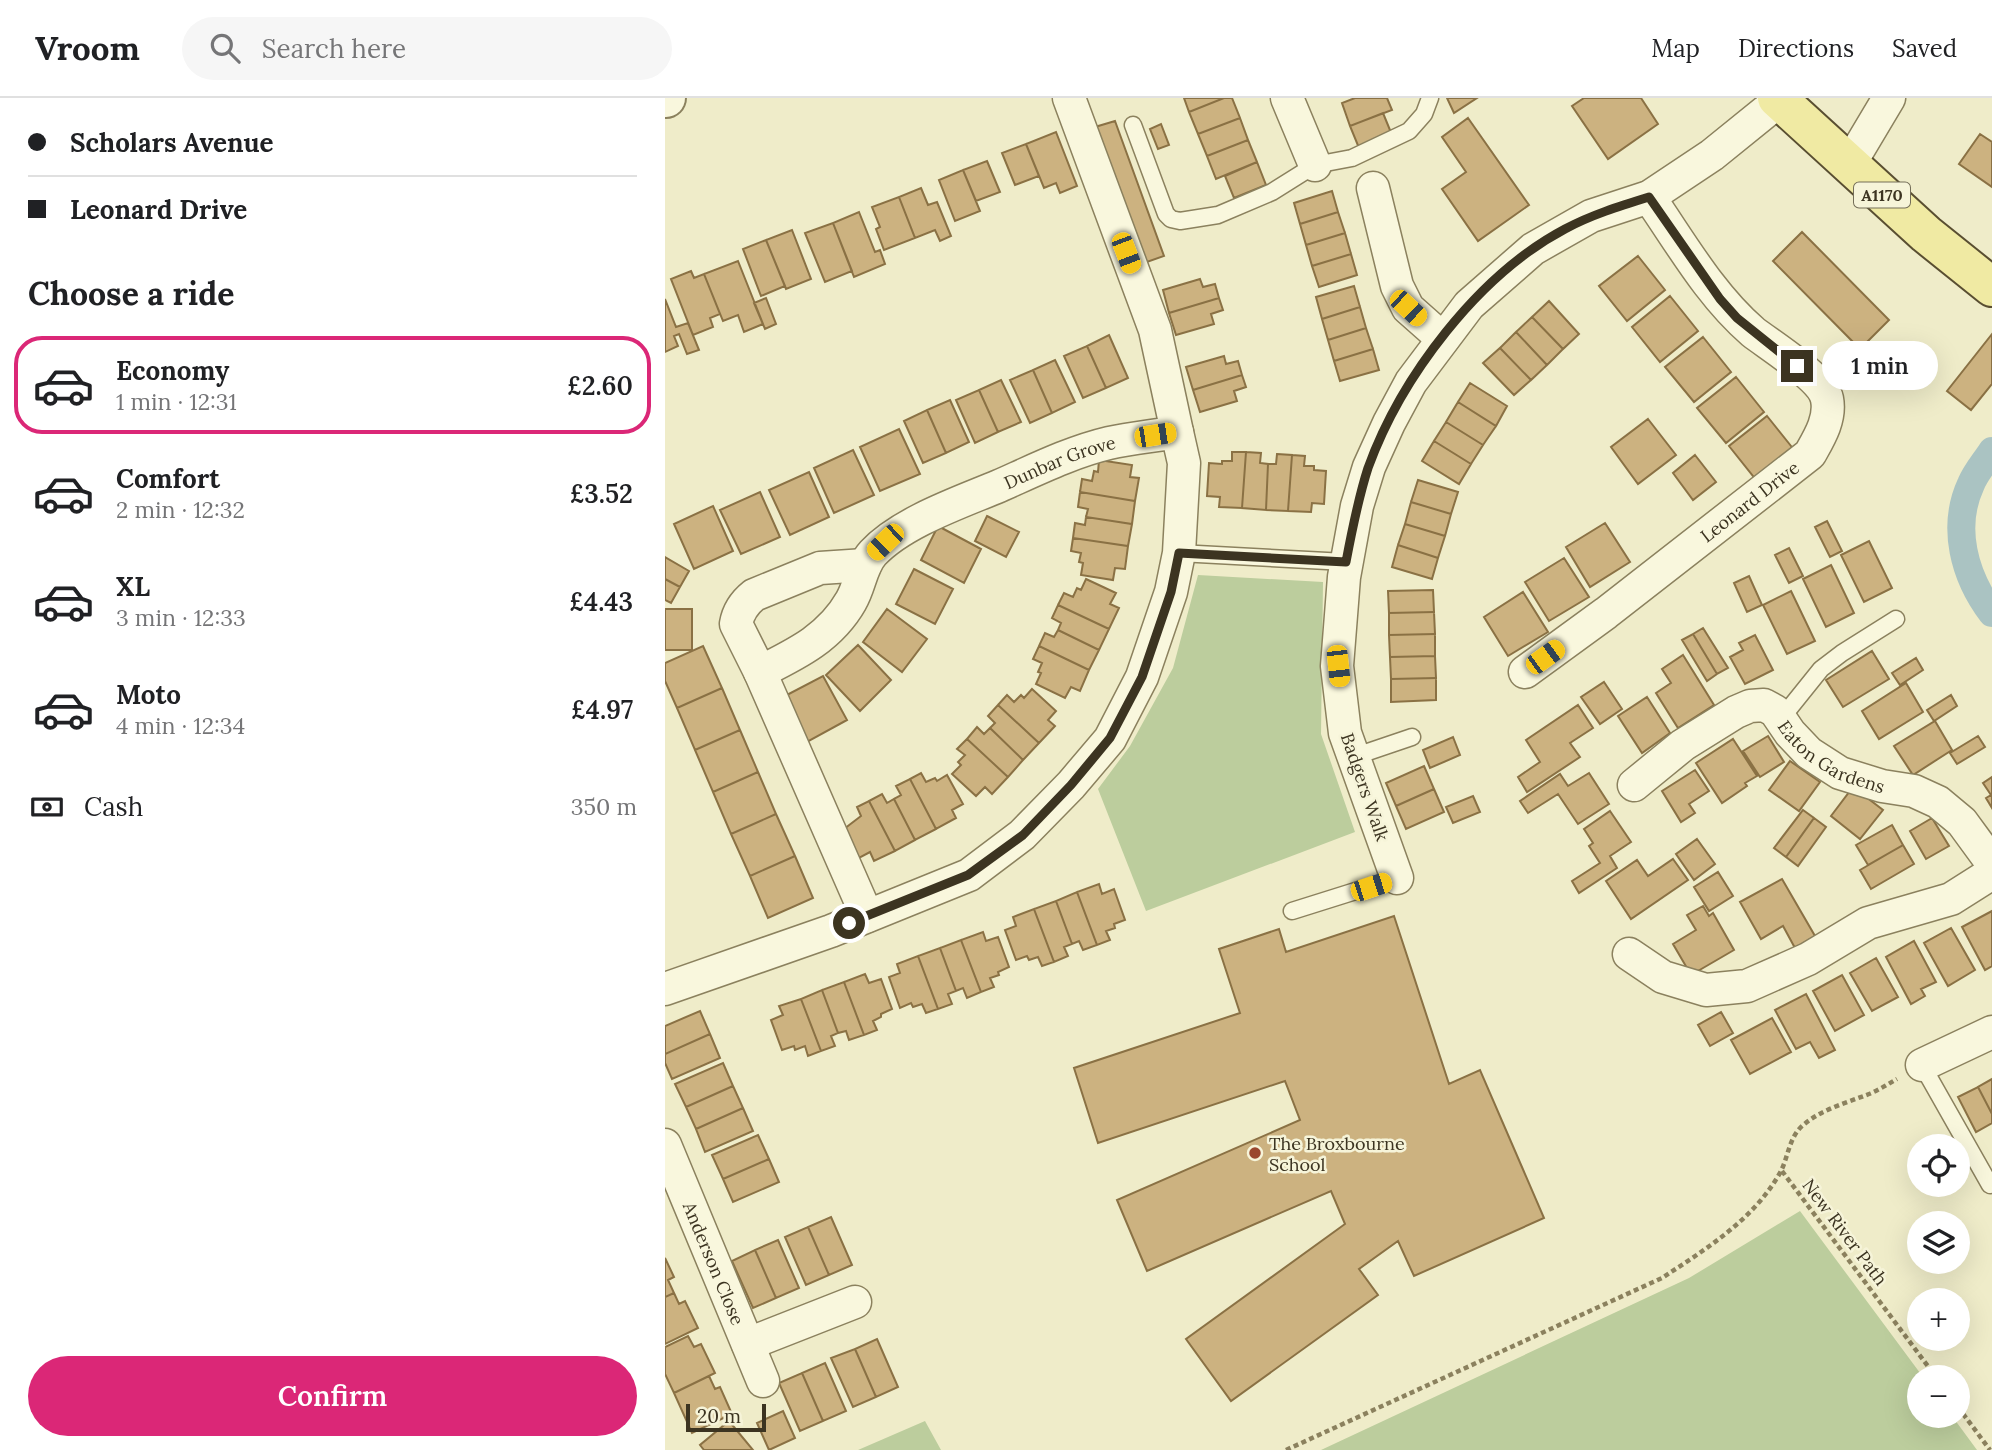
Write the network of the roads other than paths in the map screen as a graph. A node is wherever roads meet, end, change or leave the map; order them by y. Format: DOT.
graph roads {
  1 [pos="1069,98"];
  2 [pos="1287,98"];
  3 [pos="1430,98"];
  4 [pos="1889,98"];
  5 [pos="1778,99"];
  6 [pos="1133,125"];
  7 [pos="1848,164"];
  8 [pos="1315,165"];
  9 [pos="1373,188"];
  10 [pos="1649,197"];
  11 [pos="1992,287"];
  12 [pos="1443,339"];
  13 [pos="1177,432"];
  14 [pos="1179,553"];
  15 [pos="1346,562"];
  16 [pos="865,565"];
  17 [pos="1896,619"];
  18 [pos="760,672"];
  19 [pos="1525,672"];
  20 [pos="1780,720"];
  21 [pos="1412,737"];
  22 [pos="1353,757"];
  23 [pos="1634,785"];
  24 [pos="1992,863"];
  25 [pos="1992,873"];
  26 [pos="1397,878"];
  27 [pos="1292,911"];
  28 [pos="867,916"];
  29 [pos="1629,954"];
  30 [pos="665,989"];
  31 [pos="1992,1032"];
  32 [pos="1922,1065"];
  33 [pos="665,1145"];
  34 [pos="1992,1184"];
  35 [pos="855,1302"];
  36 [pos="748,1344"];
  37 [pos="763,1381"];
  1 -- 13 [label="street"];
  2 -- 8 [label="street"];
  3 -- 8 [label="lane"];
  4 -- 7 [label="street"];
  5 -- 7 [label="main road, A1170"];
  5 -- 10 [label="street, Badgers Walk"];
  6 -- 8 [label="lane"];
  7 -- 11 [label="main road, A1170"];
  9 -- 12 [label="street"];
  10 -- 12 [label="street, Badgers Walk"];
  10 -- 19 [label="street, Leonard Drive"];
  12 -- 15 [label="street, Badgers Walk"];
  13 -- 14 [label="street"];
  13 -- 16 [label="street, Dunbar Grove"];
  14 -- 15 [label="lane"];
  14 -- 28 [label="street"];
  15 -- 22 [label="street, Badgers Walk"];
  16 -- 18 [label="street, Dunbar Grove"];
  16 -- 18 [label="street"];
  17 -- 20 [label="lane"];
  18 -- 28 [label="street"];
  20 -- 23 [label="street, Eaton Gardens"];
  20 -- 24 [label="street, Eaton Gardens"];
  21 -- 22 [label="lane"];
  22 -- 26 [label="street, Badgers Walk"];
  25 -- 29 [label="street"];
  26 -- 27 [label="lane"];
  28 -- 30 [label="street"];
  31 -- 32 [label="street"];
  32 -- 34 [label="lane"];
  33 -- 36 [label="street, Anderson Close"];
  35 -- 36 [label="street"];
  36 -- 37 [label="street, Anderson Close"];
}
